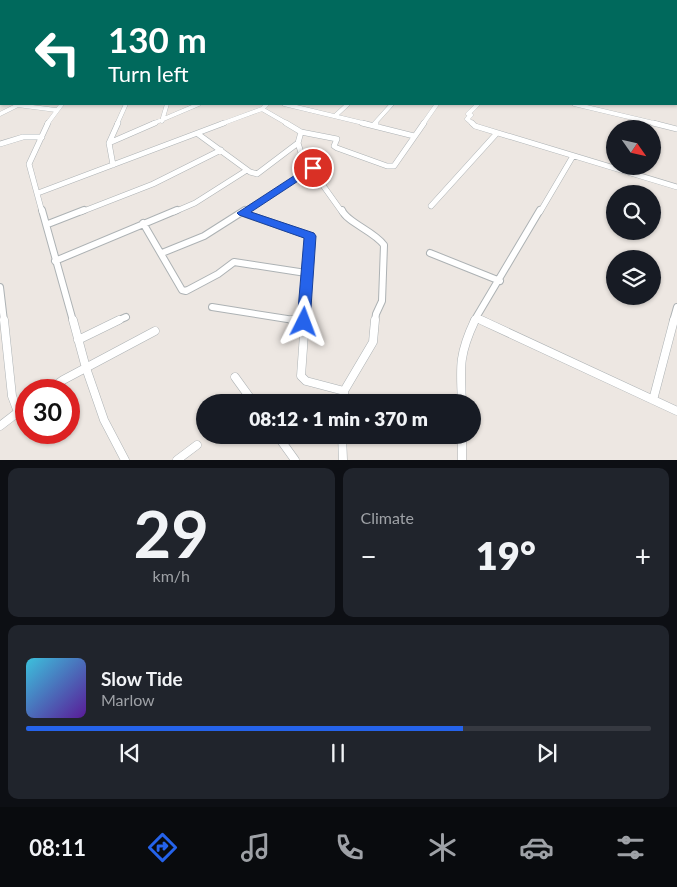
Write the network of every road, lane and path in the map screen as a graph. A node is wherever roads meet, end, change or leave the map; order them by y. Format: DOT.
graph roads {
  1 [pos="17,105"];
  2 [pos="25,105"];
  3 [pos="61,105"];
  4 [pos="126,105"];
  5 [pos="167,105"];
  6 [pos="197,105"];
  7 [pos="302,105"];
  8 [pos="347,105"];
  9 [pos="391,105"];
  10 [pos="436,105"];
  11 [pos="477,105"];
  12 [pos="578,105"];
  13 [pos="605,105"];
  14 [pos="265,106"];
  15 [pos="56,110"];
  16 [pos="602,111"];
  17 [pos="0,114"];
  18 [pos="335,116"];
  19 [pos="162,122"];
  20 [pos="374,125"];
  21 [pos="677,129"];
  22 [pos="301,132"];
  23 [pos="496,133"];
  24 [pos="198,134"];
  25 [pos="414,136"];
  26 [pos="42,137"];
  27 [pos="109,143"];
  28 [pos="298,143"];
  29 [pos="0,144"];
  30 [pos="221,150"];
  31 [pos="573,156"];
  32 [pos="113,165"];
  33 [pos="313,168"];
  34 [pos="247,170"];
  35 [pos="677,187"];
  36 [pos="38,193"];
  37 [pos="431,206"];
  38 [pos="242,213"];
  39 [pos="143,223"];
  40 [pos="48,224"];
  41 [pos="162,253"];
  42 [pos="430,253"];
  43 [pos="55,261"];
  44 [pos="306,273"];
  45 [pos="500,281"];
  46 [pos="0,287"];
  47 [pos="212,307"];
  48 [pos="677,307"];
  49 [pos="126,318"];
  50 [pos="476,318"];
  51 [pos="304,322"];
  52 [pos="155,331"];
  53 [pos="78,340"];
  54 [pos="86,368"];
  55 [pos="234,377"];
  56 [pos="65,379"];
  57 [pos="344,391"];
  58 [pos="247,394"];
  59 [pos="462,394"];
  60 [pos="653,400"];
  61 [pos="15,404"];
  62 [pos="677,411"];
  63 [pos="15,414"];
  64 [pos="0,426"];
  65 [pos="283,444"];
  66 [pos="342,444"];
  67 [pos="462,444"];
  68 [pos="197,445"];
  69 [pos="124,460"];
  70 [pos="177,460"];
  71 [pos="295,460"];
  72 [pos="343,460"];
  73 [pos="462,460"];
  1 -- 17 [label="street"];
  2 -- 15 [label="street"];
  3 -- 15 [label="street"];
  4 -- 27 [label="street"];
  5 -- 19 [label="street"];
  6 -- 19 [label="street"];
  7 -- 18 [label="street"];
  8 -- 18 [label="street"];
  9 -- 20 [label="street"];
  10 -- 25 [label="street"];
  11 -- 23 [label="street"];
  12 -- 16 [label="street"];
  13 -- 16 [label="street"];
  14 -- 22 [label="street"];
  14 -- 24 [label="street"];
  15 -- 26 [label="street"];
  16 -- 21 [label="street"];
  18 -- 20 [label="street"];
  19 -- 27 [label="street"];
  20 -- 25 [label="street"];
  22 -- 25 [label="street"];
  22 -- 28 [label="street"];
  23 -- 31 [label="street"];
  23 -- 37 [label="street"];
  24 -- 30 [label="street"];
  24 -- 32 [label="street"];
  26 -- 29 [label="street"];
  26 -- 36 [label="street"];
  27 -- 32 [label="street"];
  28 -- 33 [label="street"];
  28 -- 34 [label="street"];
  30 -- 34 [label="street"];
  30 -- 40 [label="street"];
  31 -- 35 [label="street"];
  31 -- 45 [label="street"];
  32 -- 36 [label="street"];
  33 -- 38 [label="street"];
  33 -- 57 [label="street"];
  34 -- 39 [label="street"];
  36 -- 40 [label="street"];
  38 -- 41 [label="street"];
  38 -- 44 [label="street"];
  39 -- 41 [label="street"];
  39 -- 43 [label="street"];
  40 -- 43 [label="street"];
  41 -- 44 [label="street"];
  42 -- 45 [label="street"];
  43 -- 53 [label="street"];
  44 -- 51 [label="street"];
  45 -- 50 [label="street"];
  46 -- 61 [label="street"];
  47 -- 51 [label="street"];
  48 -- 60 [label="street"];
  49 -- 53 [label="street"];
  50 -- 59 [label="street"];
  50 -- 60 [label="street"];
  51 -- 57 [label="street"];
  52 -- 54 [label="street"];
  53 -- 54 [label="street"];
  54 -- 56 [label="street"];
  54 -- 69 [label="street"];
  55 -- 58 [label="street"];
  60 -- 62 [label="street"];
  63 -- 64 [label="street"];
  65 -- 71 [label="street"];
  66 -- 72 [label="street"];
  67 -- 73 [label="street"];
  68 -- 70 [label="street"];
}
